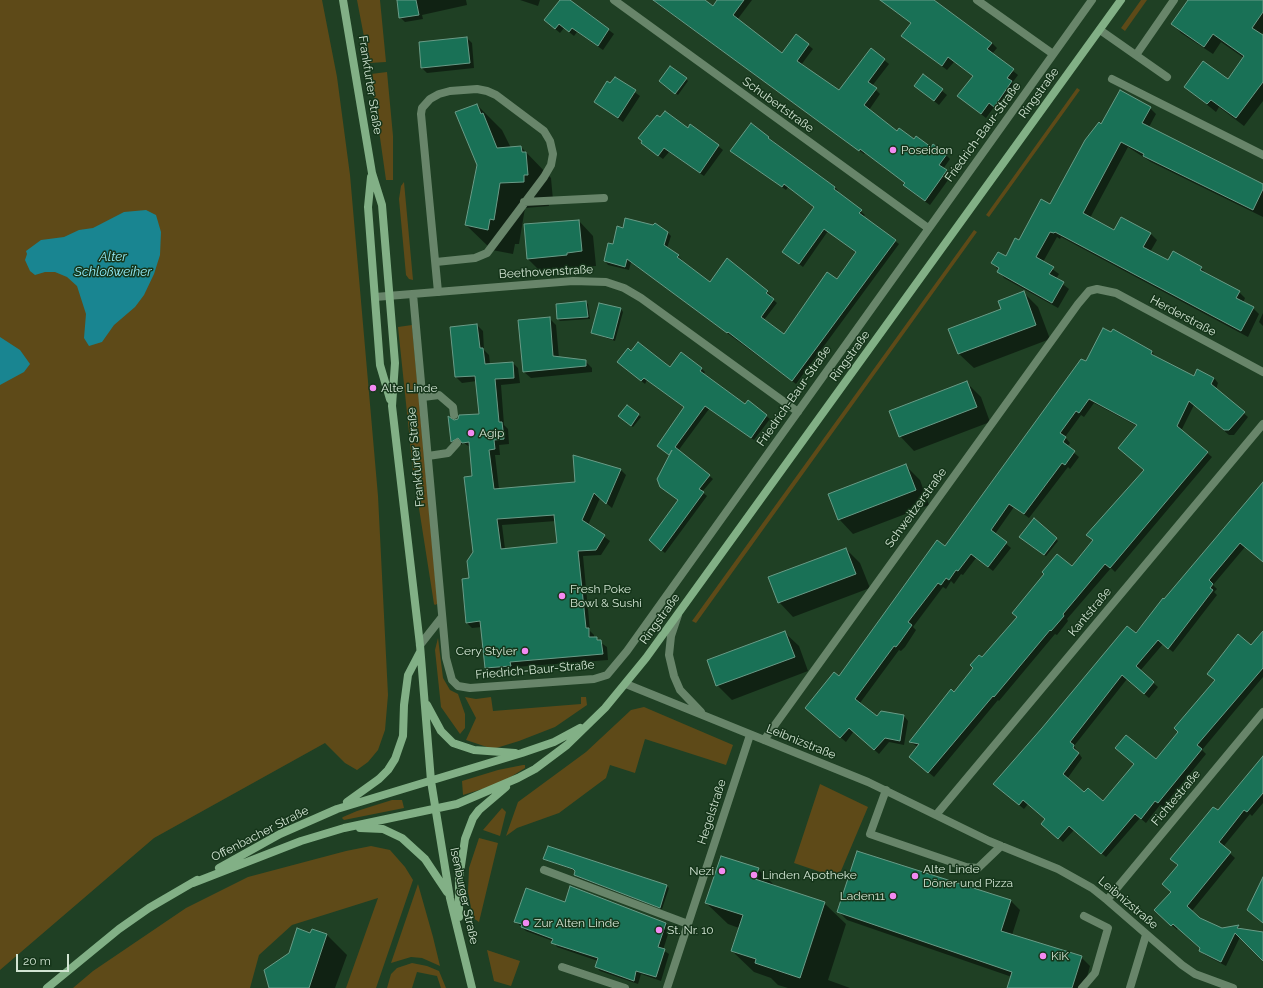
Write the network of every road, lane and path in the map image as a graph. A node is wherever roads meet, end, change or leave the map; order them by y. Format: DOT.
graph roads {
  1 [pos="343,0"];
  2 [pos="614,0"];
  3 [pos="977,0"];
  4 [pos="1092,0"];
  5 [pos="1121,0"];
  6 [pos="1174,0"];
  7 [pos="1100,30"];
  8 [pos="1053,54"];
  9 [pos="1136,55"];
  10 [pos="1167,77"];
  11 [pos="1112,79"];
  12 [pos="1263,155"];
  13 [pos="372,173"];
  14 [pos="604,198"];
  15 [pos="524,202"];
  16 [pos="928,228"];
  17 [pos="436,262"];
  18 [pos="1089,291"];
  19 [pos="438,292"];
  20 [pos="413,294"];
  21 [pos="375,296"];
  22 [pos="390,296"];
  23 [pos="1263,372"];
  24 [pos="422,397"];
  25 [pos="392,406"];
  26 [pos="798,412"];
  27 [pos="454,416"];
  28 [pos="1263,424"];
  29 [pos="457,443"];
  30 [pos="428,456"];
  31 [pos="678,615"];
  32 [pos="442,617"];
  33 [pos="420,649"];
  34 [pos="452,680"];
  35 [pos="626,684"];
  36 [pos="425,698"];
  37 [pos="1263,712"];
  38 [pos="706,717"];
  39 [pos="591,722"];
  40 [pos="750,735"];
  41 [pos="764,740"];
  42 [pos="522,753"];
  43 [pos="515,780"];
  44 [pos="431,781"];
  45 [pos="886,790"];
  46 [pos="337,809"];
  47 [pos="435,809"];
  48 [pos="936,815"];
  49 [pos="344,828"];
  50 [pos="1001,846"];
  51 [pos="544,870"];
  52 [pos="192,883"];
  53 [pos="450,898"];
  54 [pos="1107,900"];
  55 [pos="1084,916"];
  56 [pos="688,924"];
  57 [pos="1146,935"];
  58 [pos="462,947"];
  59 [pos="562,967"];
  60 [pos="48,988"];
  61 [pos="472,988"];
  62 [pos="625,988"];
  63 [pos="667,988"];
  64 [pos="1082,988"];
  65 [pos="1130,988"];
  66 [pos="1233,988"];
  1 -- 13 [label="main road, Frankfurter Straße"];
  2 -- 16 [label="street, Schubertstraße"];
  3 -- 8 [label="street"];
  4 -- 8 [label="street, Friedrich-Baur-Straße"];
  5 -- 7 [label="main road, Ringstraße"];
  6 -- 9 [label="street"];
  7 -- 9 [label="street"];
  7 -- 31 [label="main road, Ringstraße"];
  8 -- 16 [label="street, Friedrich-Baur-Straße"];
  9 -- 10 [label="street"];
  11 -- 12 [label="street"];
  13 -- 21 [label="main road, Frankfurter Straße"];
  13 -- 22 [label="main road, Frankfurter Straße"];
  14 -- 15 [label="street"];
  15 -- 17 [label="street"];
  15 -- 17 [label="street"];
  16 -- 26 [label="street, Friedrich-Baur-Straße"];
  17 -- 19 [label="street"];
  18 -- 23 [label="street, Herderstraße"];
  18 -- 41 [label="street, Schweitzerstraße"];
  19 -- 20 [label="street, Beethovenstraße"];
  19 -- 26 [label="street, Beethovenstraße"];
  20 -- 22 [label="street, Beethovenstraße"];
  20 -- 24 [label="street, Frankfurter Straße"];
  21 -- 22 [label="street, Beethovenstraße"];
  21 -- 25 [label="main road, Frankfurter Straße"];
  22 -- 25 [label="main road, Frankfurter Straße"];
  24 -- 27 [label="street"];
  24 -- 30 [label="street, Frankfurter Straße"];
  25 -- 33 [label="main road, Frankfurter Straße"];
  26 -- 34 [label="street, Friedrich-Baur-Straße"];
  28 -- 48 [label="street, Kantstraße"];
  29 -- 30 [label="street"];
  30 -- 32 [label="street, Frankfurter Straße"];
  31 -- 35 [label="main road, Ringstraße"];
  31 -- 38 [label="street, Leibnizstraße"];
  32 -- 33 [label="street"];
  32 -- 34 [label="street, Frankfurter Straße"];
  33 -- 36 [label="main road, Frankfurter Straße"];
  33 -- 46 [label="main road"];
  35 -- 38 [label="street, Leibnizstraße"];
  35 -- 39 [label="main road, Ringstraße"];
  36 -- 42 [label="main road"];
  36 -- 44 [label="main road, Frankfurter Straße"];
  37 -- 54 [label="street, Fichtestraße"];
  38 -- 40 [label="street, Leibnizstraße"];
  39 -- 42 [label="main road, Ringstraße"];
  39 -- 43 [label="main road, Ringstraße"];
  40 -- 41 [label="street, Leibnizstraße"];
  40 -- 56 [label="street, Hegelstraße"];
  41 -- 45 [label="street, Leibnizstraße"];
  42 -- 44 [label="main road, Ringstraße"];
  43 -- 47 [label="main road, Ringstraße"];
  43 -- 58 [label="main road"];
  44 -- 46 [label="main road, Offenbacher Straße"];
  44 -- 47 [label="main road, Frankfurter Straße"];
  45 -- 48 [label="street, Leibnizstraße"];
  45 -- 50 [label="street"];
  46 -- 52 [label="main road, Offenbacher Straße"];
  47 -- 49 [label="main road, Offenbacher Straße"];
  47 -- 53 [label="main road, Isenburger Straße"];
  48 -- 50 [label="street, Leibnizstraße"];
  49 -- 52 [label="main road, Offenbacher Straße"];
  49 -- 53 [label="main road"];
  50 -- 54 [label="street, Leibnizstraße"];
  51 -- 56 [label="street"];
  52 -- 60 [label="main road, Offenbacher Straße"];
  53 -- 58 [label="main road, Isenburger Straße"];
  54 -- 57 [label="street, Leibnizstraße"];
  55 -- 64 [label="street"];
  56 -- 63 [label="street, Hegelstraße"];
  57 -- 65 [label="street"];
  57 -- 66 [label="street, Leibnizstraße"];
  58 -- 61 [label="main road, Isenburger Straße"];
  59 -- 62 [label="street"];
}
